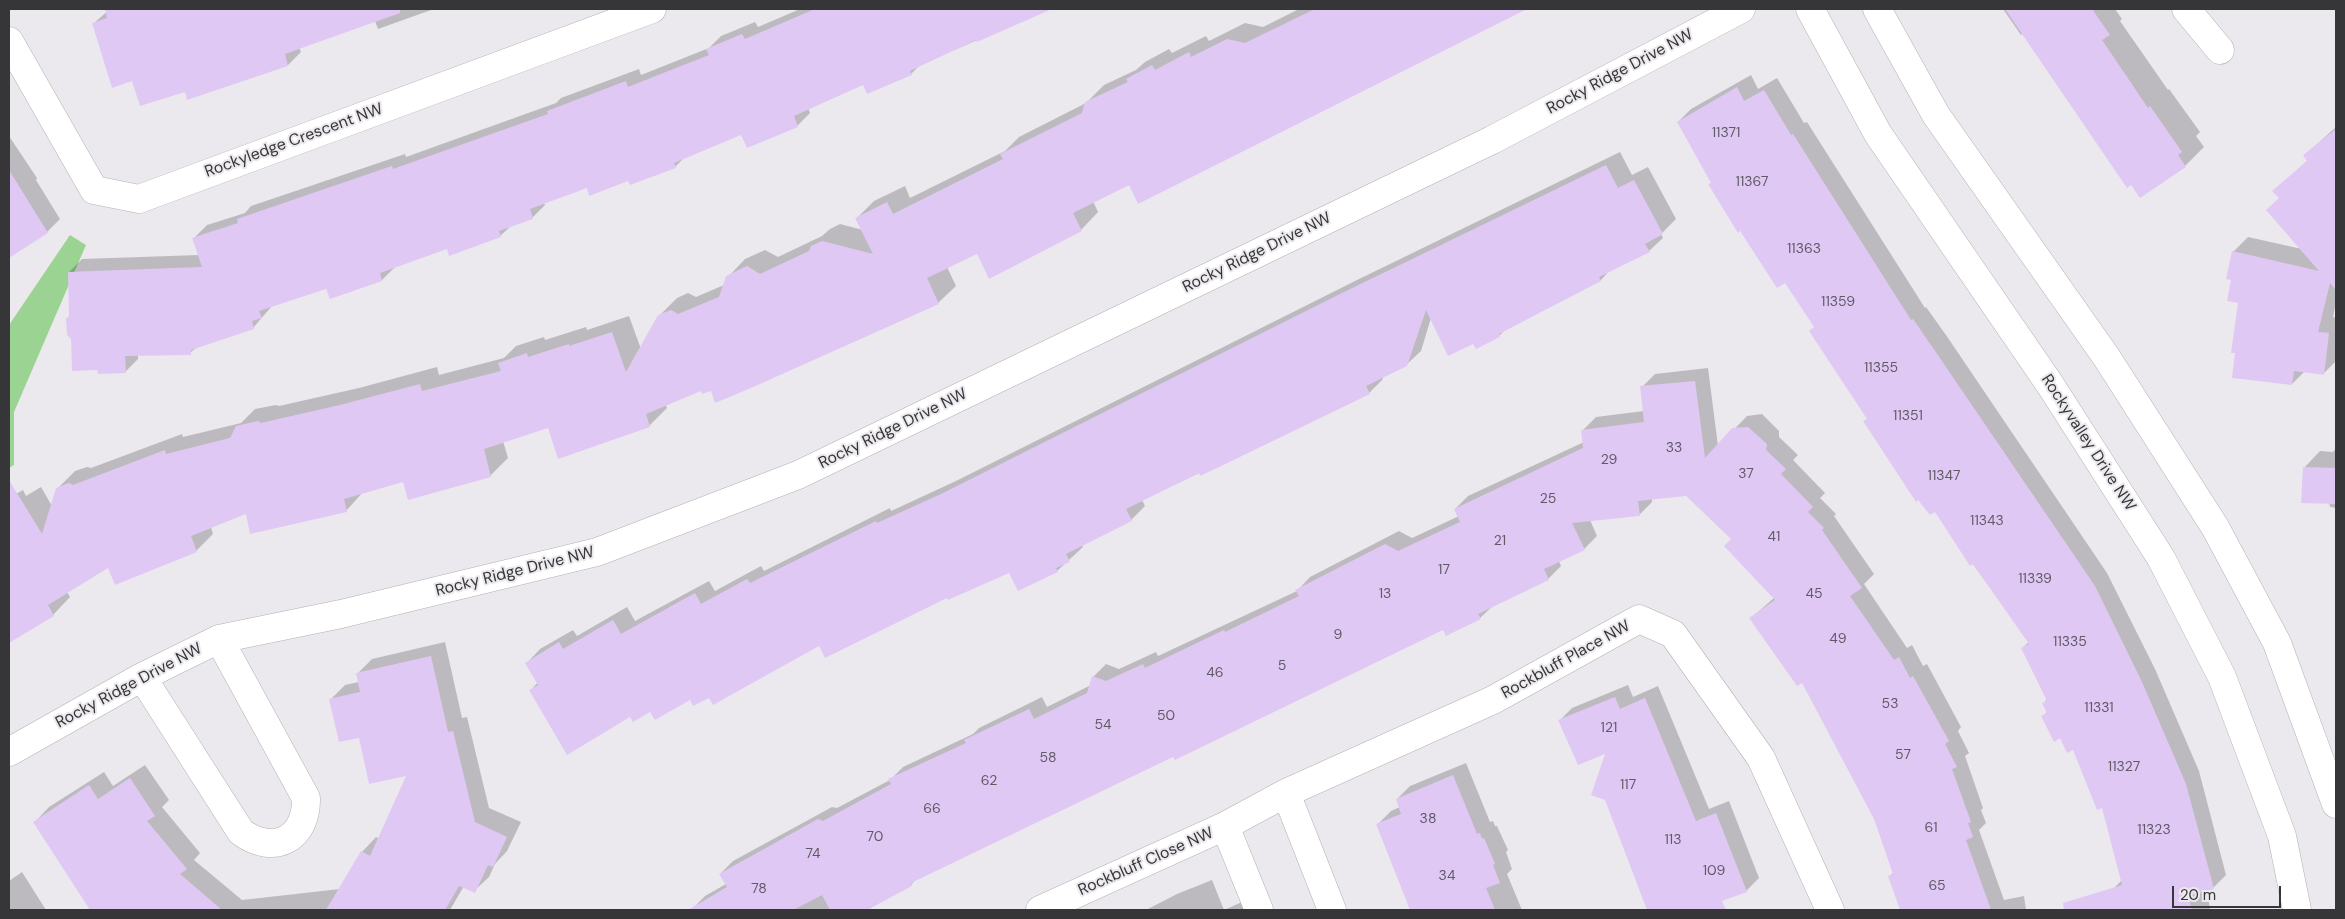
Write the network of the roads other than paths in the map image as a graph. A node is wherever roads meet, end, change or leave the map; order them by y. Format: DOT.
graph roads {
  1 [pos="652,9"];
  2 [pos="1741,9"];
  3 [pos="1810,9"];
  4 [pos="1878,9"];
  5 [pos="2186,9"];
  6 [pos="9,41"];
  7 [pos="2220,50"];
  8 [pos="219,639"];
  9 [pos="142,677"];
  10 [pos="9,752"];
  11 [pos="1286,793"];
  12 [pos="2336,804"];
  13 [pos="1224,826"];
  14 [pos="1040,910"];
  15 [pos="1259,910"];
  16 [pos="1332,910"];
  17 [pos="1830,910"];
  18 [pos="2296,910"];
  1 -- 6 [label="street, Rockyledge Crescent NW"];
  2 -- 8 [label="street, Rocky Ridge Drive NW"];
  3 -- 18 [label="street, Rockyvalley Drive NW"];
  4 -- 12 [label="street"];
  5 -- 7 [label="street"];
  8 -- 9 [label="street, Rocky Ridge Drive NW"];
  8 -- 9 [label="street"];
  9 -- 10 [label="street, Rocky Ridge Drive NW"];
  11 -- 13 [label="street, Rockbluff Place NW"];
  11 -- 16 [label="street"];
  11 -- 17 [label="street, Rockbluff Place NW"];
  13 -- 14 [label="street, Rockbluff Close NW"];
  13 -- 15 [label="street, Rockbluff Close NW"];
}
